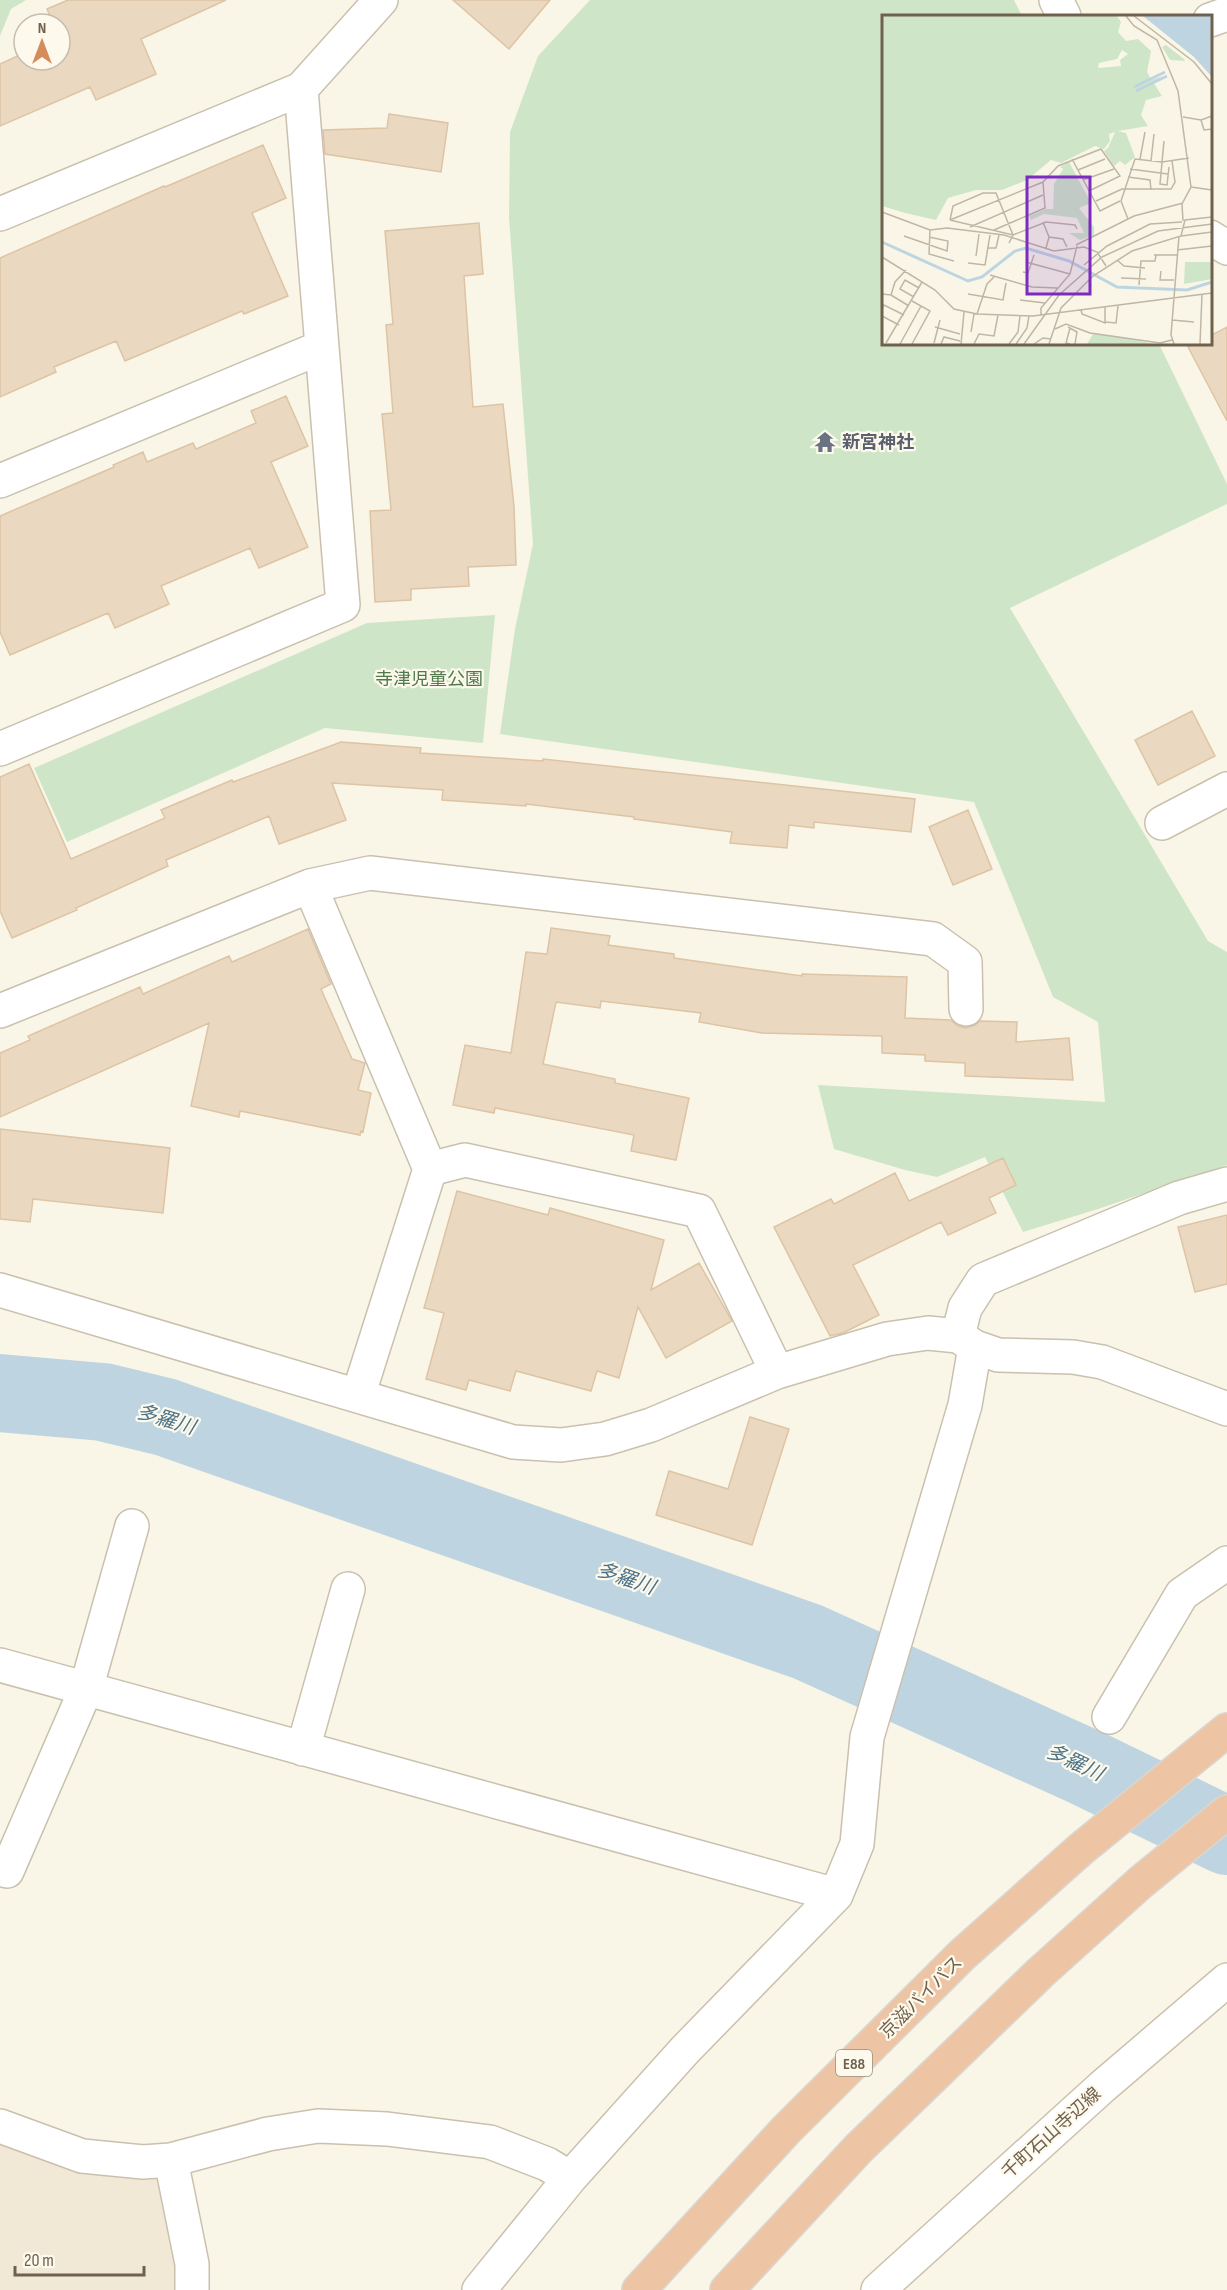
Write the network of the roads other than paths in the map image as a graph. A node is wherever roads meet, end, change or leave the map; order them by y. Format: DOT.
graph roads {
  1 [pos="381,0"];
  2 [pos="1056,0"];
  3 [pos="1227,14"];
  4 [pos="1064,15"];
  5 [pos="1212,19"];
  6 [pos="301,90"];
  7 [pos="0,214"];
  8 [pos="1212,238"];
  9 [pos="1227,248"];
  10 [pos="322,347"];
  11 [pos="0,481"];
  12 [pos="0,749"];
  13 [pos="1227,789"];
  14 [pos="1162,823"];
  15 [pos="310,886"];
  16 [pos="966,1009"];
  17 [pos="0,1011"];
  18 [pos="430,1169"];
  19 [pos="1227,1184"];
  20 [pos="0,1290"];
  21 [pos="966,1342"];
  22 [pos="777,1372"];
  23 [pos="358,1396"];
  24 [pos="1227,1409"];
  25 [pos="132,1526"];
  26 [pos="1227,1563"];
  27 [pos="348,1588"];
  28 [pos="0,1665"];
  29 [pos="86,1689"];
  30 [pos="1109,1717"];
  31 [pos="1227,1730"];
  32 [pos="303,1749"];
  33 [pos="1227,1812"];
  34 [pos="0,1869"];
  35 [pos="836,1895"];
  36 [pos="1227,1980"];
  37 [pos="0,2127"];
  38 [pos="171,2160"];
  39 [pos="570,2178"];
  40 [pos="987,2192"];
  41 [pos="192,2290"];
  42 [pos="479,2290"];
  43 [pos="639,2290"];
  44 [pos="728,2290"];
  45 [pos="878,2290"];
  46 [pos="913,2290"];
  1 -- 6 [label="street"];
  2 -- 4 [label="street"];
  3 -- 5 [label="street"];
  6 -- 7 [label="street"];
  6 -- 10 [label="street"];
  8 -- 9 [label="street"];
  10 -- 11 [label="street"];
  10 -- 12 [label="street"];
  13 -- 14 [label="street"];
  15 -- 16 [label="street"];
  15 -- 17 [label="street"];
  15 -- 18 [label="street"];
  18 -- 22 [label="street"];
  18 -- 23 [label="street"];
  19 -- 21 [label="street"];
  20 -- 23 [label="street"];
  21 -- 22 [label="street"];
  21 -- 24 [label="street"];
  21 -- 35 [label="street"];
  22 -- 23 [label="street"];
  25 -- 29 [label="street"];
  26 -- 30 [label="street"];
  27 -- 32 [label="street"];
  28 -- 29 [label="street"];
  29 -- 32 [label="street"];
  29 -- 34 [label="street"];
  31 -- 43 [label="highway, 京滋バイパス / E88"];
  32 -- 35 [label="street"];
  33 -- 44 [label="highway"];
  35 -- 39 [label="street"];
  36 -- 40 [label="street, 千町石山寺辺線"];
  37 -- 38 [label="street"];
  38 -- 39 [label="street"];
  38 -- 41 [label="street"];
  39 -- 42 [label="street"];
  40 -- 45 [label="street, 千町石山寺辺線"];
  40 -- 46 [label="street"];
}
